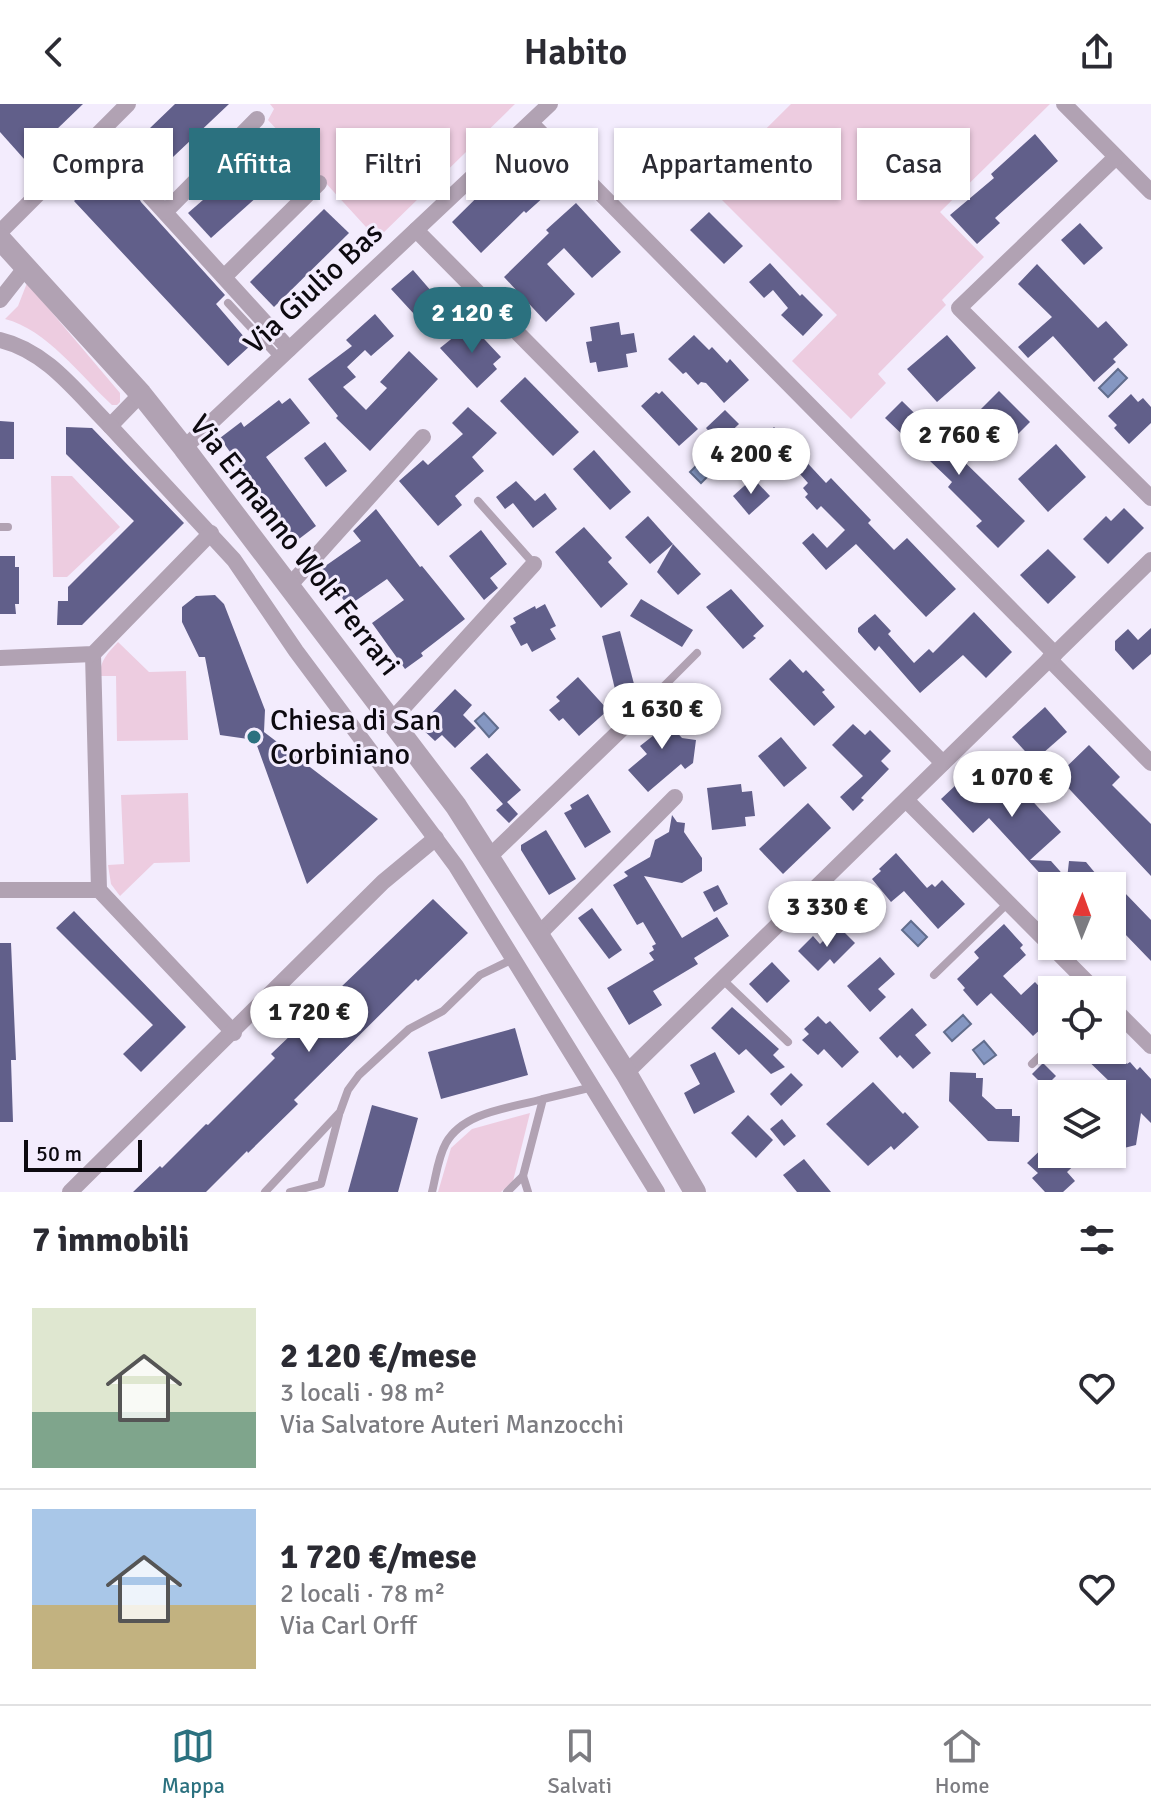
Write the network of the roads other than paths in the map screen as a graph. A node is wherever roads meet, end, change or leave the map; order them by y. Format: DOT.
graph roads {
  1 [pos="128,104"];
  2 [pos="550,104"];
  3 [pos="1064,104"];
  4 [pos="257,119"];
  5 [pos="531,123"];
  6 [pos="1116,157"];
  7 [pos="1151,192"];
  8 [pos="154,200"];
  9 [pos="302,200"];
  10 [pos="165,212"];
  11 [pos="416,230"];
  12 [pos="0,232"];
  13 [pos="0,239"];
  14 [pos="26,267"];
  15 [pos="224,277"];
  16 [pos="0,300"];
  17 [pos="228,303"];
  18 [pos="0,340"];
  19 [pos="284,354"];
  20 [pos="141,394"];
  21 [pos="110,426"];
  22 [pos="423,437"];
  23 [pos="184,448"];
  24 [pos="1151,498"];
  25 [pos="478,501"];
  26 [pos="211,533"];
  27 [pos="1151,560"];
  28 [pos="534,564"];
  29 [pos="290,585"];
  30 [pos="697,653"];
  31 [pos="93,654"];
  32 [pos="1052,656"];
  33 [pos="0,658"];
  34 [pos="392,720"];
  35 [pos="630,721"];
  36 [pos="943,763"];
  37 [pos="1151,763"];
  38 [pos="675,797"];
  39 [pos="906,800"];
  40 [pos="436,838"];
  41 [pos="489,857"];
  42 [pos="0,890"];
  43 [pos="99,890"];
  44 [pos="1009,903"];
  45 [pos="538,935"];
  46 [pos="514,958"];
  47 [pos="934,975"];
  48 [pos="1081,976"];
  49 [pos="723,980"];
  50 [pos="1126,1021"];
  51 [pos="234,1033"];
  52 [pos="788,1042"];
  53 [pos="1151,1046"];
  54 [pos="1038,1058"];
  55 [pos="1032,1064"];
  56 [pos="626,1073"];
  57 [pos="593,1087"];
  58 [pos="543,1099"];
  59 [pos="340,1112"];
  60 [pos="523,1176"];
  61 [pos="70,1192"];
  62 [pos="265,1192"];
  63 [pos="290,1192"];
  64 [pos="432,1192"];
  65 [pos="507,1192"];
  66 [pos="528,1192"];
  67 [pos="657,1192"];
  68 [pos="695,1192"];
  1 -- 12 [label="street"];
  2 -- 5 [label="street, Via Giulio Bas"];
  3 -- 6 [label="street"];
  4 -- 10 [label="street"];
  5 -- 11 [label="street, Via Giulio Bas"];
  5 -- 32 [label="street"];
  6 -- 7 [label="street"];
  6 -- 24 [label="street"];
  8 -- 10 [label="street"];
  9 -- 15 [label="street"];
  10 -- 15 [label="street"];
  11 -- 19 [label="street, Via Giulio Bas"];
  11 -- 36 [label="street"];
  13 -- 14 [label="street, Via Ermanno Wolf Ferrari"];
  14 -- 16 [label="street"];
  14 -- 20 [label="street, Via Ermanno Wolf Ferrari"];
  15 -- 19 [label="street"];
  17 -- 19 [label="lane"];
  18 -- 21 [label="street, Via Ermanno Wolf Ferrari"];
  19 -- 23 [label="street, Via Giulio Bas"];
  20 -- 21 [label="street"];
  20 -- 23 [label="street, Via Ermanno Wolf Ferrari"];
  21 -- 26 [label="street, Via Ermanno Wolf Ferrari"];
  22 -- 29 [label="street"];
  23 -- 29 [label="street, Via Ermanno Wolf Ferrari"];
  25 -- 28 [label="lane"];
  26 -- 31 [label="street"];
  26 -- 40 [label="street, Via Ermanno Wolf Ferrari"];
  27 -- 32 [label="street"];
  28 -- 34 [label="street"];
  29 -- 34 [label="street, Via Ermanno Wolf Ferrari"];
  30 -- 35 [label="lane"];
  31 -- 33 [label="street"];
  31 -- 43 [label="street"];
  32 -- 36 [label="street"];
  32 -- 37 [label="street"];
  34 -- 41 [label="street, Via Ermanno Wolf Ferrari"];
  35 -- 41 [label="street"];
  36 -- 39 [label="street"];
  38 -- 45 [label="street"];
  39 -- 44 [label="street"];
  39 -- 49 [label="street"];
  40 -- 46 [label="street, Via Ermanno Wolf Ferrari"];
  40 -- 51 [label="street"];
  41 -- 45 [label="street, Via Ermanno Wolf Ferrari"];
  42 -- 43 [label="street"];
  43 -- 51 [label="street"];
  44 -- 47 [label="lane"];
  44 -- 48 [label="street"];
  45 -- 56 [label="street, Via Ermanno Wolf Ferrari"];
  46 -- 57 [label="street, Via Ermanno Wolf Ferrari"];
  46 -- 59 [label="lane"];
  49 -- 52 [label="lane"];
  49 -- 56 [label="street"];
  50 -- 53 [label="street"];
  51 -- 61 [label="street"];
  54 -- 55 [label="lane"];
  56 -- 68 [label="street, Via Ermanno Wolf Ferrari"];
  57 -- 58 [label="lane"];
  57 -- 67 [label="street, Via Ermanno Wolf Ferrari"];
  58 -- 60 [label="lane"];
  58 -- 64 [label="lane"];
  59 -- 62 [label="lane"];
  59 -- 63 [label="lane"];
  60 -- 65 [label="lane"];
  60 -- 66 [label="lane"];
}
